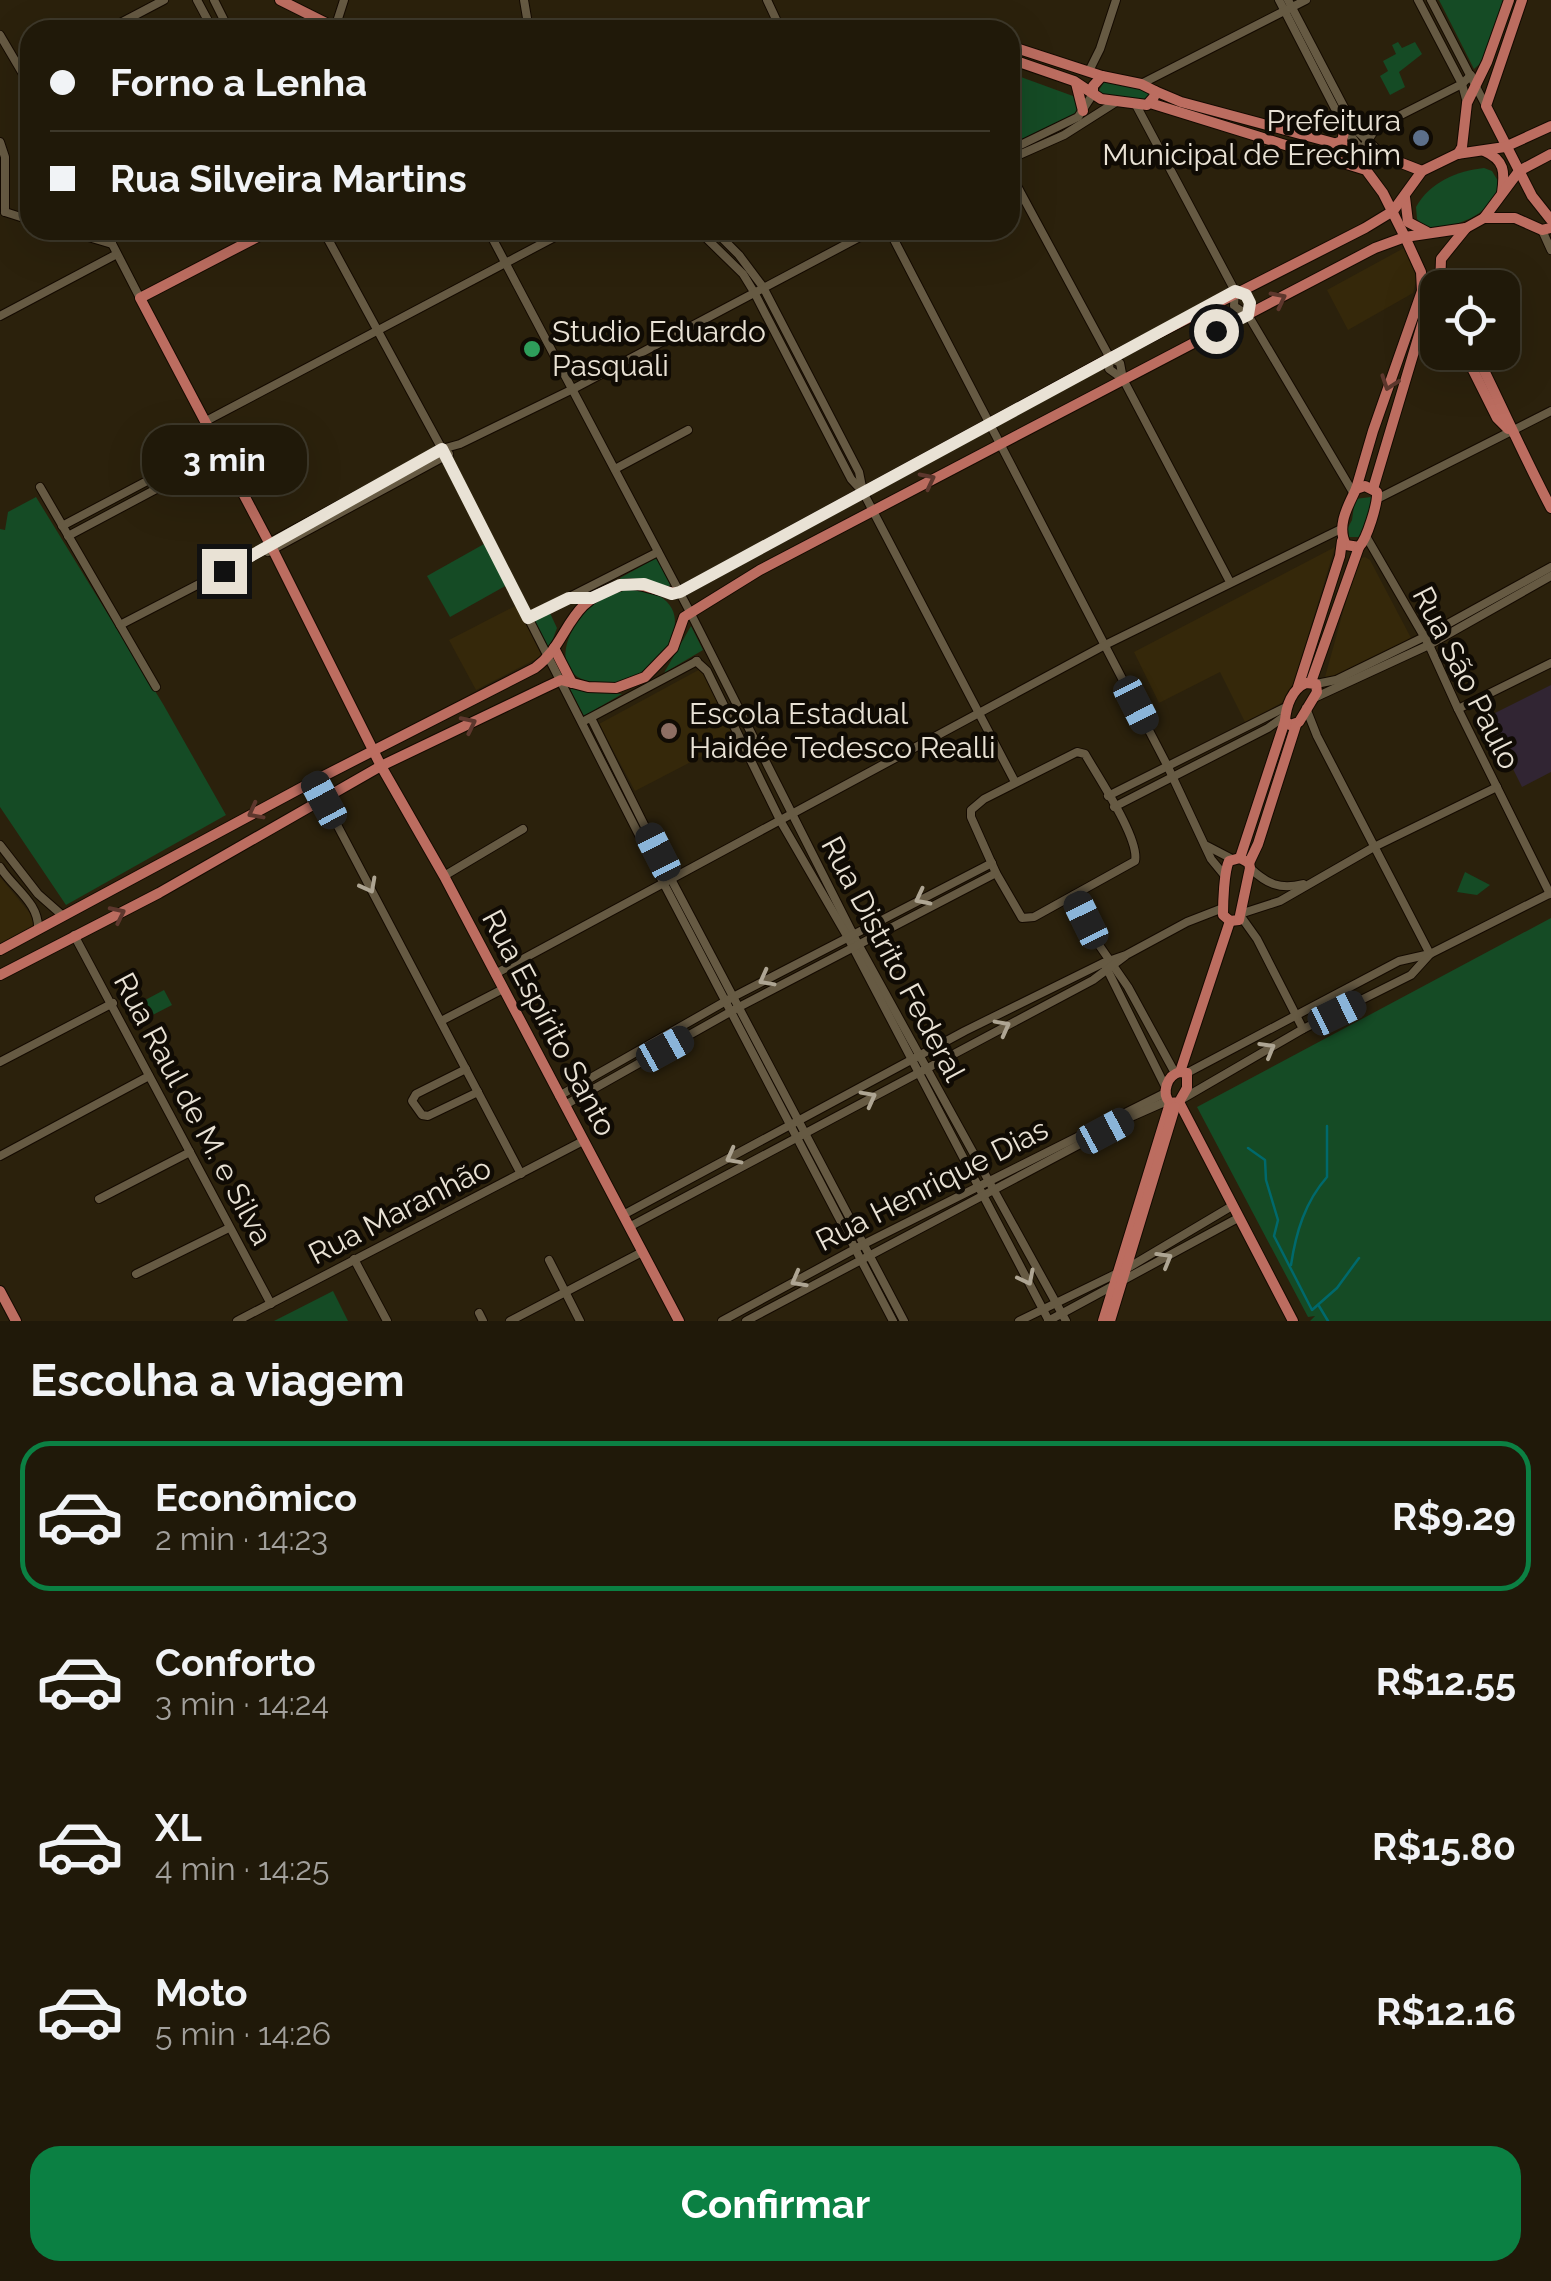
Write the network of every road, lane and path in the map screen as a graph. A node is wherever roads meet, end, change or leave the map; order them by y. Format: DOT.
graph roads {
  1 [pos="164,0"];
  2 [pos="280,0"];
  3 [pos="1116,0"];
  4 [pos="1279,0"];
  5 [pos="1306,0"];
  6 [pos="1418,0"];
  7 [pos="1432,0"];
  8 [pos="1509,0"];
  9 [pos="1522,0"];
  10 [pos="1288,6"];
  11 [pos="126,20"];
  12 [pos="317,20"];
  13 [pos="0,35"];
  14 [pos="1100,49"];
  15 [pos="1020,53"];
  16 [pos="1020,57"];
  17 [pos="1026,57"];
  18 [pos="20,68"];
  19 [pos="1089,71"];
  20 [pos="1102,76"];
  21 [pos="1076,82"];
  22 [pos="1469,82"];
  23 [pos="1141,84"];
  24 [pos="1155,91"];
  25 [pos="1093,94"];
  26 [pos="1116,102"];
  27 [pos="1150,103"];
  28 [pos="1136,105"];
  29 [pos="1486,106"];
  30 [pos="1083,111"];
  31 [pos="1261,124"];
  32 [pos="1551,126"];
  33 [pos="1346,128"];
  34 [pos="1256,136"];
  35 [pos="0,142"];
  36 [pos="1332,145"];
  37 [pos="1020,146"];
  38 [pos="1364,146"];
  39 [pos="1505,147"];
  40 [pos="1480,149"];
  41 [pos="1020,154"];
  42 [pos="1457,154"];
  43 [pos="1551,154"];
  44 [pos="1366,170"];
  45 [pos="1422,171"];
  46 [pos="1520,171"];
  47 [pos="1405,190"];
  48 [pos="1020,192"];
  49 [pos="1502,194"];
  50 [pos="1393,211"];
  51 [pos="2,214"];
  52 [pos="1550,217"];
  53 [pos="1484,218"];
  54 [pos="1466,228"];
  55 [pos="1547,229"];
  56 [pos="1431,233"];
  57 [pos="1406,237"];
  58 [pos="1342,239"];
  59 [pos="99,240"];
  60 [pos="110,240"];
  61 [pos="251,240"];
  62 [pos="329,240"];
  63 [pos="493,240"];
  64 [pos="548,240"];
  65 [pos="708,240"];
  66 [pos="724,240"];
  67 [pos="854,240"];
  68 [pos="894,240"];
  69 [pos="112,244"];
  70 [pos="1551,250"];
  71 [pos="118,254"];
  72 [pos="1354,261"];
  73 [pos="505,262"];
  74 [pos="1420,270"];
  75 [pos="1439,270"];
  76 [pos="759,289"];
  77 [pos="1235,291"];
  78 [pos="140,298"];
  79 [pos="1248,315"];
  80 [pos="0,316"];
  81 [pos="1420,326"];
  82 [pos="379,330"];
  83 [pos="1420,338"];
  84 [pos="1110,358"];
  85 [pos="1473,370"];
  86 [pos="1483,370"];
  87 [pos="1123,380"];
  88 [pos="572,389"];
  89 [pos="1551,411"];
  90 [pos="206,420"];
  91 [pos="991,424"];
  92 [pos="688,430"];
  93 [pos="1373,431"];
  94 [pos="1511,433"];
  95 [pos="1388,436"];
  96 [pos="1000,443"];
  97 [pos="220,449"];
  98 [pos="444,453"];
  99 [pos="1366,456"];
  100 [pos="1378,466"];
  101 [pos="614,470"];
  102 [pos="40,487"];
  103 [pos="1355,491"];
  104 [pos="863,492"];
  105 [pos="1376,493"];
  106 [pos="1551,508"];
  107 [pos="872,510"];
  108 [pos="62,526"];
  109 [pos="1341,534"];
  110 [pos="68,536"];
  111 [pos="1363,542"];
  112 [pos="271,547"];
  113 [pos="658,552"];
  114 [pos="749,556"];
  115 [pos="1551,566"];
  116 [pos="760,570"];
  117 [pos="619,572"];
  118 [pos="1551,576"];
  119 [pos="1230,582"];
  120 [pos="610,590"];
  121 [pos="676,593"];
  122 [pos="569,598"];
  123 [pos="592,598"];
  124 [pos="687,615"];
  125 [pos="528,618"];
  126 [pos="120,625"];
  127 [pos="1426,641"];
  128 [pos="1105,645"];
  129 [pos="551,653"];
  130 [pos="710,655"];
  131 [pos="1551,663"];
  132 [pos="700,664"];
  133 [pos="672,674"];
  134 [pos="641,679"];
  135 [pos="566,682"];
  136 [pos="1314,683"];
  137 [pos="156,687"];
  138 [pos="1298,688"];
  139 [pos="1314,698"];
  140 [pos="619,702"];
  141 [pos="1306,708"];
  142 [pos="1458,710"];
  143 [pos="980,712"];
  144 [pos="1291,718"];
  145 [pos="587,720"];
  146 [pos="1317,736"];
  147 [pos="372,750"];
  148 [pos="1198,750"];
  149 [pos="1204,761"];
  150 [pos="1167,765"];
  151 [pos="381,766"];
  152 [pos="1173,777"];
  153 [pos="314,780"];
  154 [pos="1015,782"];
  155 [pos="1496,787"];
  156 [pos="1108,796"];
  157 [pos="324,800"];
  158 [pos="1114,806"];
  159 [pos="792,816"];
  160 [pos="780,822"];
  161 [pos="1252,822"];
  162 [pos="1264,826"];
  163 [pos="523,829"];
  164 [pos="0,845"];
  165 [pos="1207,846"];
  166 [pos="1374,847"];
  167 [pos="1243,862"];
  168 [pos="992,863"];
  169 [pos="0,866"];
  170 [pos="20,872"];
  171 [pos="140,873"];
  172 [pos="996,873"];
  173 [pos="444,876"];
  174 [pos="1225,876"];
  175 [pos="9,880"];
  176 [pos="1312,881"];
  177 [pos="668,882"];
  178 [pos="1551,894"];
  179 [pos="1074,895"];
  180 [pos="152,896"];
  181 [pos="1223,908"];
  182 [pos="63,916"];
  183 [pos="1238,917"];
  184 [pos="38,930"];
  185 [pos="850,934"];
  186 [pos="74,935"];
  187 [pos="856,946"];
  188 [pos="0,950"];
  189 [pos="1430,954"];
  190 [pos="1109,965"];
  191 [pos="495,974"];
  192 [pos="0,975"];
  193 [pos="503,989"];
  194 [pos="729,999"];
  195 [pos="113,1003"];
  196 [pos="735,1009"];
  197 [pos="1296,1016"];
  198 [pos="442,1021"];
  199 [pos="1302,1029"];
  200 [pos="916,1059"];
  201 [pos="0,1062"];
  202 [pos="927,1067"];
  203 [pos="466,1069"];
  204 [pos="1181,1072"];
  205 [pos="917,1073"];
  206 [pos="150,1076"];
  207 [pos="478,1092"];
  208 [pos="1172,1099"];
  209 [pos="562,1100"];
  210 [pos="794,1125"];
  211 [pos="799,1134"];
  212 [pos="583,1141"];
  213 [pos="190,1152"];
  214 [pos="0,1156"];
  215 [pos="521,1174"];
  216 [pos="986,1189"];
  217 [pos="99,1199"];
  218 [pos="1232,1206"];
  219 [pos="623,1215"];
  220 [pos="1238,1218"];
  221 [pos="924,1222"];
  222 [pos="629,1227"];
  223 [pos="229,1228"];
  224 [pos="1183,1233"];
  225 [pos="1190,1244"];
  226 [pos="860,1246"];
  227 [pos="642,1252"];
  228 [pos="866,1258"];
  229 [pos="354,1259"];
  230 [pos="549,1260"];
  231 [pos="136,1274"];
  232 [pos="1119,1278"];
  233 [pos="0,1291"];
  234 [pos="565,1292"];
  235 [pos="770,1295"];
  236 [pos="1056,1301"];
  237 [pos="271,1304"];
  238 [pos="776,1305"];
  239 [pos="1042,1308"];
  240 [pos="1064,1317"];
  241 [pos="896,1318"];
  242 [pos="16,1321"];
  243 [pos="237,1321"];
  244 [pos="387,1321"];
  245 [pos="510,1321"];
  246 [pos="580,1321"];
  247 [pos="679,1321"];
  248 [pos="722,1321"];
  249 [pos="746,1321"];
  250 [pos="1018,1321"];
  251 [pos="1048,1321"];
  252 [pos="1103,1321"];
  253 [pos="1110,1321"];
  254 [pos="1293,1321"];
  1 -- 11 [label="street"];
  2 -- 12 [label="main road"];
  3 -- 14 [label="street"];
  4 -- 10 [label="street"];
  5 -- 10 [label="street"];
  6 -- 22 [label="street"];
  7 -- 22 [label="street"];
  8 -- 22 [label="main road"];
  9 -- 29 [label="main road"];
  10 -- 23 [label="street"];
  10 -- 33 [label="street"];
  10 -- 38 [label="street"];
  13 -- 18 [label="street"];
  14 -- 19 [label="street"];
  14 -- 20 [label="street"];
  15 -- 17 [label="main road"];
  16 -- 17 [label="main road"];
  17 -- 19 [label="main road"];
  17 -- 21 [label="main road"];
  19 -- 20 [label="main road"];
  20 -- 23 [label="main road"];
  20 -- 25 [label="main road"];
  21 -- 25 [label="main road"];
  21 -- 30 [label="main road"];
  22 -- 29 [label="street"];
  22 -- 38 [label="street"];
  22 -- 42 [label="main road"];
  23 -- 24 [label="main road"];
  24 -- 27 [label="main road"];
  24 -- 31 [label="main road"];
  25 -- 26 [label="main road"];
  25 -- 30 [label="street"];
  26 -- 28 [label="main road"];
  26 -- 41 [label="street"];
  27 -- 28 [label="main road"];
  27 -- 34 [label="main road"];
  28 -- 77 [label="street"];
  29 -- 39 [label="main road"];
  30 -- 37 [label="street"];
  31 -- 34 [label="main road"];
  31 -- 36 [label="main road"];
  32 -- 39 [label="main road"];
  33 -- 36 [label="main road"];
  33 -- 38 [label="street"];
  34 -- 44 [label="main road"];
  35 -- 51 [label="street"];
  36 -- 38 [label="main road"];
  38 -- 44 [label="street"];
  38 -- 45 [label="main road"];
  39 -- 40 [label="main road"];
  39 -- 46 [label="main road"];
  40 -- 42 [label="main road"];
  40 -- 49 [label="main road"];
  42 -- 45 [label="main road"];
  43 -- 46 [label="main road"];
  44 -- 50 [label="main road"];
  45 -- 47 [label="main road"];
  46 -- 49 [label="main road"];
  46 -- 52 [label="main road"];
  47 -- 50 [label="main road"];
  47 -- 56 [label="main road"];
  48 -- 84 [label="street"];
  49 -- 53 [label="main road"];
  50 -- 57 [label="main road"];
  50 -- 58 [label="main road"];
  53 -- 54 [label="main road"];
  53 -- 55 [label="main road"];
  54 -- 56 [label="main road"];
  54 -- 75 [label="main road"];
  55 -- 70 [label="street"];
  56 -- 57 [label="main road"];
  57 -- 72 [label="main road"];
  57 -- 74 [label="main road"];
  58 -- 72 [label="main road"];
  58 -- 77 [label="main road"];
  59 -- 69 [label="street"];
  60 -- 69 [label="street"];
  61 -- 78 [label="main road"];
  62 -- 82 [label="street"];
  63 -- 73 [label="street"];
  64 -- 73 [label="street"];
  65 -- 76 [label="street"];
  66 -- 76 [label="street"];
  67 -- 76 [label="street"];
  68 -- 91 [label="street"];
  69 -- 71 [label="street"];
  71 -- 78 [label="street"];
  71 -- 80 [label="street"];
  79 -- 72 [label="main road, one-way"];
  73 -- 82 [label="street"];
  73 -- 88 [label="street"];
  76 -- 88 [label="street"];
  76 -- 104 [label="street"];
  77 -- 79 [label="street"];
  77 -- 79 [label="street"];
  77 -- 84 [label="main road"];
  78 -- 90 [label="main road, Rua Espírito Santo"];
  79 -- 87 [label="main road"];
  79 -- 103 [label="street"];
  81 -- 93 [label="main road, one-way"];
  82 -- 90 [label="street"];
  82 -- 98 [label="street"];
  83 -- 95 [label="main road"];
  84 -- 87 [label="street"];
  84 -- 91 [label="main road"];
  85 -- 94 [label="main road"];
  86 -- 94 [label="main road"];
  87 -- 96 [label="main road"];
  87 -- 119 [label="street"];
  88 -- 98 [label="street"];
  88 -- 101 [label="street"];
  89 -- 94 [label="street"];
  90 -- 97 [label="main road, Rua Espírito Santo"];
  91 -- 96 [label="street"];
  91 -- 104 [label="main road"];
  92 -- 101 [label="street"];
  93 -- 95 [label="main road"];
  93 -- 99 [label="main road"];
  94 -- 105 [label="street"];
  94 -- 106 [label="main road"];
  95 -- 100 [label="main road"];
  107 -- 96 [label="main road, one-way"];
  96 -- 128 [label="street"];
  97 -- 108 [label="street"];
  97 -- 110 [label="street"];
  97 -- 112 [label="main road, Rua Espírito Santo"];
  98 -- 112 [label="street"];
  98 -- 125 [label="street"];
  99 -- 100 [label="main road"];
  99 -- 103 [label="main road"];
  100 -- 105 [label="main road"];
  101 -- 113 [label="street"];
  102 -- 108 [label="street"];
  103 -- 105 [label="main road"];
  103 -- 109 [label="main road"];
  104 -- 107 [label="street"];
  104 -- 114 [label="main road"];
  105 -- 111 [label="main road"];
  107 -- 116 [label="main road"];
  107 -- 143 [label="street"];
  108 -- 110 [label="street"];
  109 -- 111 [label="main road"];
  109 -- 119 [label="street"];
  109 -- 138 [label="main road"];
  110 -- 126 [label="street"];
  111 -- 127 [label="street, Rua São Paulo"];
  111 -- 136 [label="main road"];
  112 -- 126 [label="street"];
  112 -- 147 [label="main road, Rua Espírito Santo"];
  113 -- 117 [label="street"];
  113 -- 121 [label="street"];
  114 -- 116 [label="main road"];
  114 -- 121 [label="main road"];
  115 -- 127 [label="street"];
  116 -- 124 [label="main road"];
  117 -- 120 [label="street"];
  117 -- 122 [label="street"];
  118 -- 127 [label="street"];
  119 -- 128 [label="street"];
  120 -- 121 [label="main road"];
  120 -- 123 [label="main road"];
  121 -- 124 [label="main road"];
  122 -- 123 [label="street"];
  122 -- 125 [label="street"];
  123 -- 129 [label="main road"];
  124 -- 130 [label="street, Rua Distrito Federal"];
  124 -- 134 [label="main road"];
  125 -- 129 [label="street"];
  126 -- 137 [label="street"];
  127 -- 136 [label="street"];
  127 -- 139 [label="street"];
  127 -- 142 [label="street, Rua São Paulo"];
  128 -- 143 [label="street"];
  128 -- 150 [label="street"];
  129 -- 135 [label="main road"];
  129 -- 147 [label="main road"];
  130 -- 132 [label="street"];
  130 -- 159 [label="street, Rua Distrito Federal"];
  131 -- 142 [label="street"];
  132 -- 133 [label="street"];
  132 -- 160 [label="street, Rua Distrito Federal"];
  133 -- 134 [label="street"];
  133 -- 140 [label="street"];
  134 -- 135 [label="main road"];
  134 -- 140 [label="street"];
  135 -- 145 [label="street"];
  151 -- 135 [label="main road, one-way"];
  136 -- 138 [label="main road"];
  136 -- 139 [label="main road"];
  138 -- 144 [label="main road"];
  139 -- 141 [label="main road"];
  140 -- 145 [label="street"];
  141 -- 144 [label="main road"];
  141 -- 146 [label="street"];
  142 -- 155 [label="street, Rua São Paulo"];
  143 -- 154 [label="street"];
  143 -- 159 [label="street"];
  144 -- 146 [label="street"];
  144 -- 148 [label="street"];
  144 -- 149 [label="street"];
  144 -- 161 [label="main road"];
  144 -- 162 [label="main road"];
  145 -- 177 [label="street"];
  146 -- 166 [label="street"];
  147 -- 151 [label="main road, Rua Espírito Santo"];
  147 -- 153 [label="main road"];
  148 -- 149 [label="street"];
  148 -- 150 [label="street"];
  149 -- 152 [label="street"];
  150 -- 152 [label="street"];
  150 -- 156 [label="street"];
  151 -- 157 [label="main road"];
  151 -- 173 [label="main road, Rua Espírito Santo"];
  152 -- 158 [label="street"];
  152 -- 165 [label="street"];
  153 -- 157 [label="main road"];
  153 -- 171 [label="main road, one-way"];
  154 -- 156 [label="street"];
  154 -- 168 [label="street"];
  155 -- 166 [label="street"];
  155 -- 178 [label="street, Rua São Paulo"];
  156 -- 158 [label="street"];
  157 -- 180 [label="main road"];
  157 -- 198 [label="street, one-way"];
  158 -- 179 [label="street"];
  159 -- 160 [label="street"];
  159 -- 185 [label="street, Rua Distrito Federal"];
  160 -- 177 [label="street"];
  160 -- 185 [label="street, Rua Distrito Federal"];
  161 -- 162 [label="main road"];
  161 -- 167 [label="main road"];
  162 -- 167 [label="main road"];
  163 -- 173 [label="street"];
  164 -- 170 [label="street"];
  165 -- 167 [label="street"];
  165 -- 174 [label="street"];
  166 -- 176 [label="street"];
  166 -- 189 [label="street"];
  167 -- 174 [label="main road"];
  167 -- 176 [label="street"];
  167 -- 183 [label="main road"];
  168 -- 172 [label="street"];
  168 -- 185 [label="street, one-way"];
  169 -- 175 [label="street"];
  170 -- 175 [label="street"];
  170 -- 182 [label="street"];
  171 -- 180 [label="main road"];
  171 -- 182 [label="main road"];
  172 -- 179 [label="street"];
  172 -- 187 [label="street"];
  173 -- 191 [label="main road, Rua Espírito Santo"];
  174 -- 181 [label="main road"];
  175 -- 184 [label="street"];
  176 -- 183 [label="street"];
  177 -- 191 [label="street"];
  177 -- 194 [label="street"];
  178 -- 189 [label="street, Rua Henrique Dias"];
  179 -- 190 [label="street"];
  186 -- 180 [label="main road, one-way"];
  181 -- 183 [label="main road"];
  181 -- 190 [label="street"];
  182 -- 184 [label="main road"];
  182 -- 186 [label="main road"];
  183 -- 197 [label="street"];
  183 -- 204 [label="main road"];
  184 -- 188 [label="main road"];
  185 -- 187 [label="street, Rua Distrito Federal"];
  185 -- 194 [label="street, one-way"];
  186 -- 192 [label="main road"];
  186 -- 195 [label="street, Rua Raul de M. e Silva"];
  187 -- 196 [label="street"];
  187 -- 200 [label="street, Rua Distrito Federal"];
  189 -- 197 [label="street, Rua Henrique Dias"];
  189 -- 199 [label="street, Rua Henrique Dias"];
  190 -- 200 [label="street"];
  202 -- 190 [label="street, one-way"];
  190 -- 204 [label="street"];
  190 -- 208 [label="street"];
  191 -- 193 [label="main road, Rua Espírito Santo"];
  193 -- 198 [label="street"];
  193 -- 209 [label="main road, Rua Espírito Santo"];
  194 -- 196 [label="street"];
  194 -- 209 [label="street"];
  195 -- 201 [label="street"];
  195 -- 206 [label="street, Rua Raul de M. e Silva"];
  196 -- 209 [label="street"];
  196 -- 210 [label="street"];
  197 -- 199 [label="street"];
  197 -- 204 [label="street, Rua Henrique Dias"];
  198 -- 203 [label="street"];
  208 -- 199 [label="street, Rua Henrique Dias, one-way"];
  200 -- 202 [label="street, Rua Distrito Federal"];
  200 -- 205 [label="street, Rua Distrito Federal"];
  200 -- 210 [label="street"];
  202 -- 205 [label="street"];
  202 -- 216 [label="street, Rua Distrito Federal"];
  203 -- 207 [label="street"];
  203 -- 207 [label="street"];
  204 -- 208 [label="main road"];
  204 -- 208 [label="main road"];
  211 -- 205 [label="street, one-way"];
  205 -- 216 [label="street, Rua Distrito Federal"];
  206 -- 213 [label="street, Rua Raul de M. e Silva"];
  206 -- 214 [label="street"];
  207 -- 215 [label="street"];
  208 -- 216 [label="street, Rua Henrique Dias"];
  208 -- 218 [label="main road"];
  208 -- 232 [label="main road"];
  209 -- 212 [label="main road, Rua Espírito Santo"];
  210 -- 211 [label="street"];
  210 -- 219 [label="street, one-way"];
  211 -- 222 [label="street"];
  211 -- 226 [label="street"];
  212 -- 215 [label="street, Rua Maranhão"];
  212 -- 219 [label="main road, Rua Espírito Santo"];
  213 -- 217 [label="street"];
  213 -- 223 [label="street, Rua Raul de M. e Silva"];
  215 -- 229 [label="street, Rua Maranhão"];
  216 -- 221 [label="street, Rua Henrique Dias"];
  216 -- 236 [label="street, Rua Distrito Federal"];
  216 -- 239 [label="street, Rua Distrito Federal, one-way"];
  218 -- 220 [label="main road"];
  218 -- 224 [label="street"];
  219 -- 222 [label="main road, Rua Espírito Santo"];
  220 -- 225 [label="street"];
  220 -- 254 [label="main road"];
  221 -- 226 [label="street, Rua Henrique Dias"];
  221 -- 228 [label="street, Rua Henrique Dias"];
  222 -- 227 [label="main road, Rua Espírito Santo"];
  223 -- 231 [label="street"];
  223 -- 237 [label="street, Rua Raul de M. e Silva"];
  224 -- 225 [label="street"];
  224 -- 232 [label="street"];
  232 -- 225 [label="street, one-way"];
  226 -- 228 [label="street"];
  226 -- 235 [label="street, Rua Henrique Dias, one-way"];
  227 -- 234 [label="street"];
  227 -- 247 [label="main road, Rua Espírito Santo"];
  228 -- 238 [label="street, Rua Henrique Dias"];
  228 -- 241 [label="street"];
  229 -- 237 [label="street, Rua Maranhão"];
  229 -- 244 [label="street"];
  230 -- 234 [label="street"];
  232 -- 236 [label="street"];
  232 -- 240 [label="street"];
  232 -- 252 [label="main road"];
  232 -- 253 [label="main road"];
  233 -- 242 [label="main road"];
  234 -- 245 [label="street"];
  234 -- 246 [label="street"];
  235 -- 238 [label="street"];
  235 -- 248 [label="street, Rua Henrique Dias"];
  236 -- 239 [label="street"];
  236 -- 240 [label="street, Rua Distrito Federal"];
  237 -- 243 [label="street, Rua Maranhão"];
  238 -- 249 [label="street, Rua Henrique Dias"];
  239 -- 250 [label="street"];
  239 -- 251 [label="street, Rua Distrito Federal"];
  240 -- 251 [label="street"];
}
